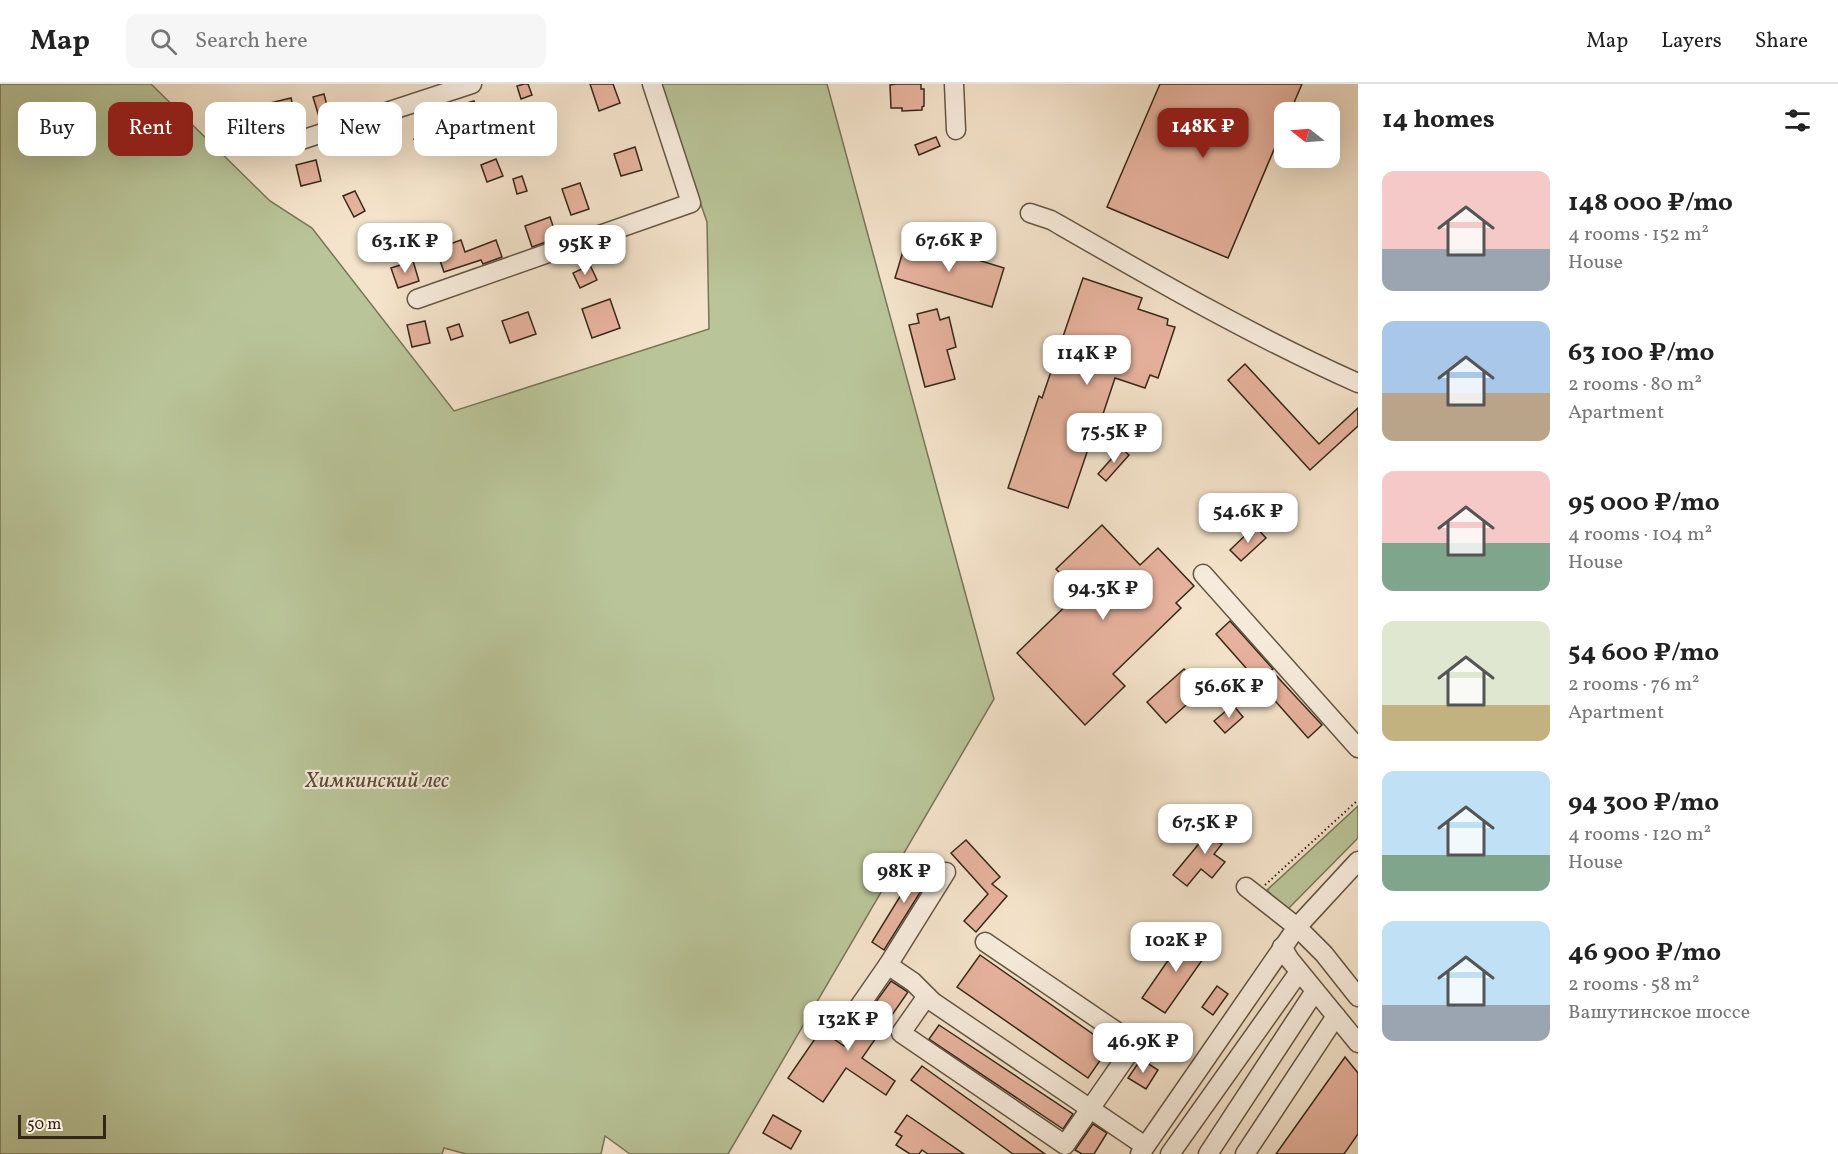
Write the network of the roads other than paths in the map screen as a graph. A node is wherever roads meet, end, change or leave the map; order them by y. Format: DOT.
graph roads {
  1 [pos="472,84"];
  2 [pos="652,84"];
  3 [pos="954,84"];
  4 [pos="956,130"];
  5 [pos="306,138"];
  6 [pos="1030,213"];
  7 [pos="417,299"];
  8 [pos="1358,383"];
  9 [pos="1203,574"];
  10 [pos="1358,748"];
  11 [pos="1358,861"];
  12 [pos="946,872"];
  13 [pos="1251,891"];
  14 [pos="1297,927"];
  15 [pos="986,942"];
  16 [pos="1282,947"];
  17 [pos="888,964"];
  18 [pos="1299,972"];
  19 [pos="1315,991"];
  20 [pos="927,996"];
  21 [pos="1358,997"];
  22 [pos="1336,1016"];
  23 [pos="847,1024"];
  24 [pos="1358,1043"];
  25 [pos="1090,1109"];
  26 [pos="1142,1150"];
  27 [pos="1170,1154"];
  28 [pos="1208,1154"];
  29 [pos="1245,1154"];
  1 -- 5 [label="street"];
  2 -- 7 [label="street"];
  3 -- 4 [label="street"];
  6 -- 8 [label="street"];
  9 -- 10 [label="street"];
  11 -- 14 [label="street"];
  12 -- 17 [label="street"];
  13 -- 14 [label="street"];
  14 -- 16 [label="street"];
  14 -- 21 [label="street"];
  15 -- 25 [label="street"];
  16 -- 18 [label="street"];
  16 -- 26 [label="street"];
  17 -- 20 [label="street"];
  17 -- 23 [label="street"];
  18 -- 19 [label="street"];
  18 -- 27 [label="street"];
  19 -- 22 [label="street"];
  19 -- 28 [label="street"];
  20 -- 25 [label="street"];
  20 -- 25 [label="street"];
  22 -- 24 [label="street"];
  22 -- 29 [label="street"];
  25 -- 26 [label="street"];
}
